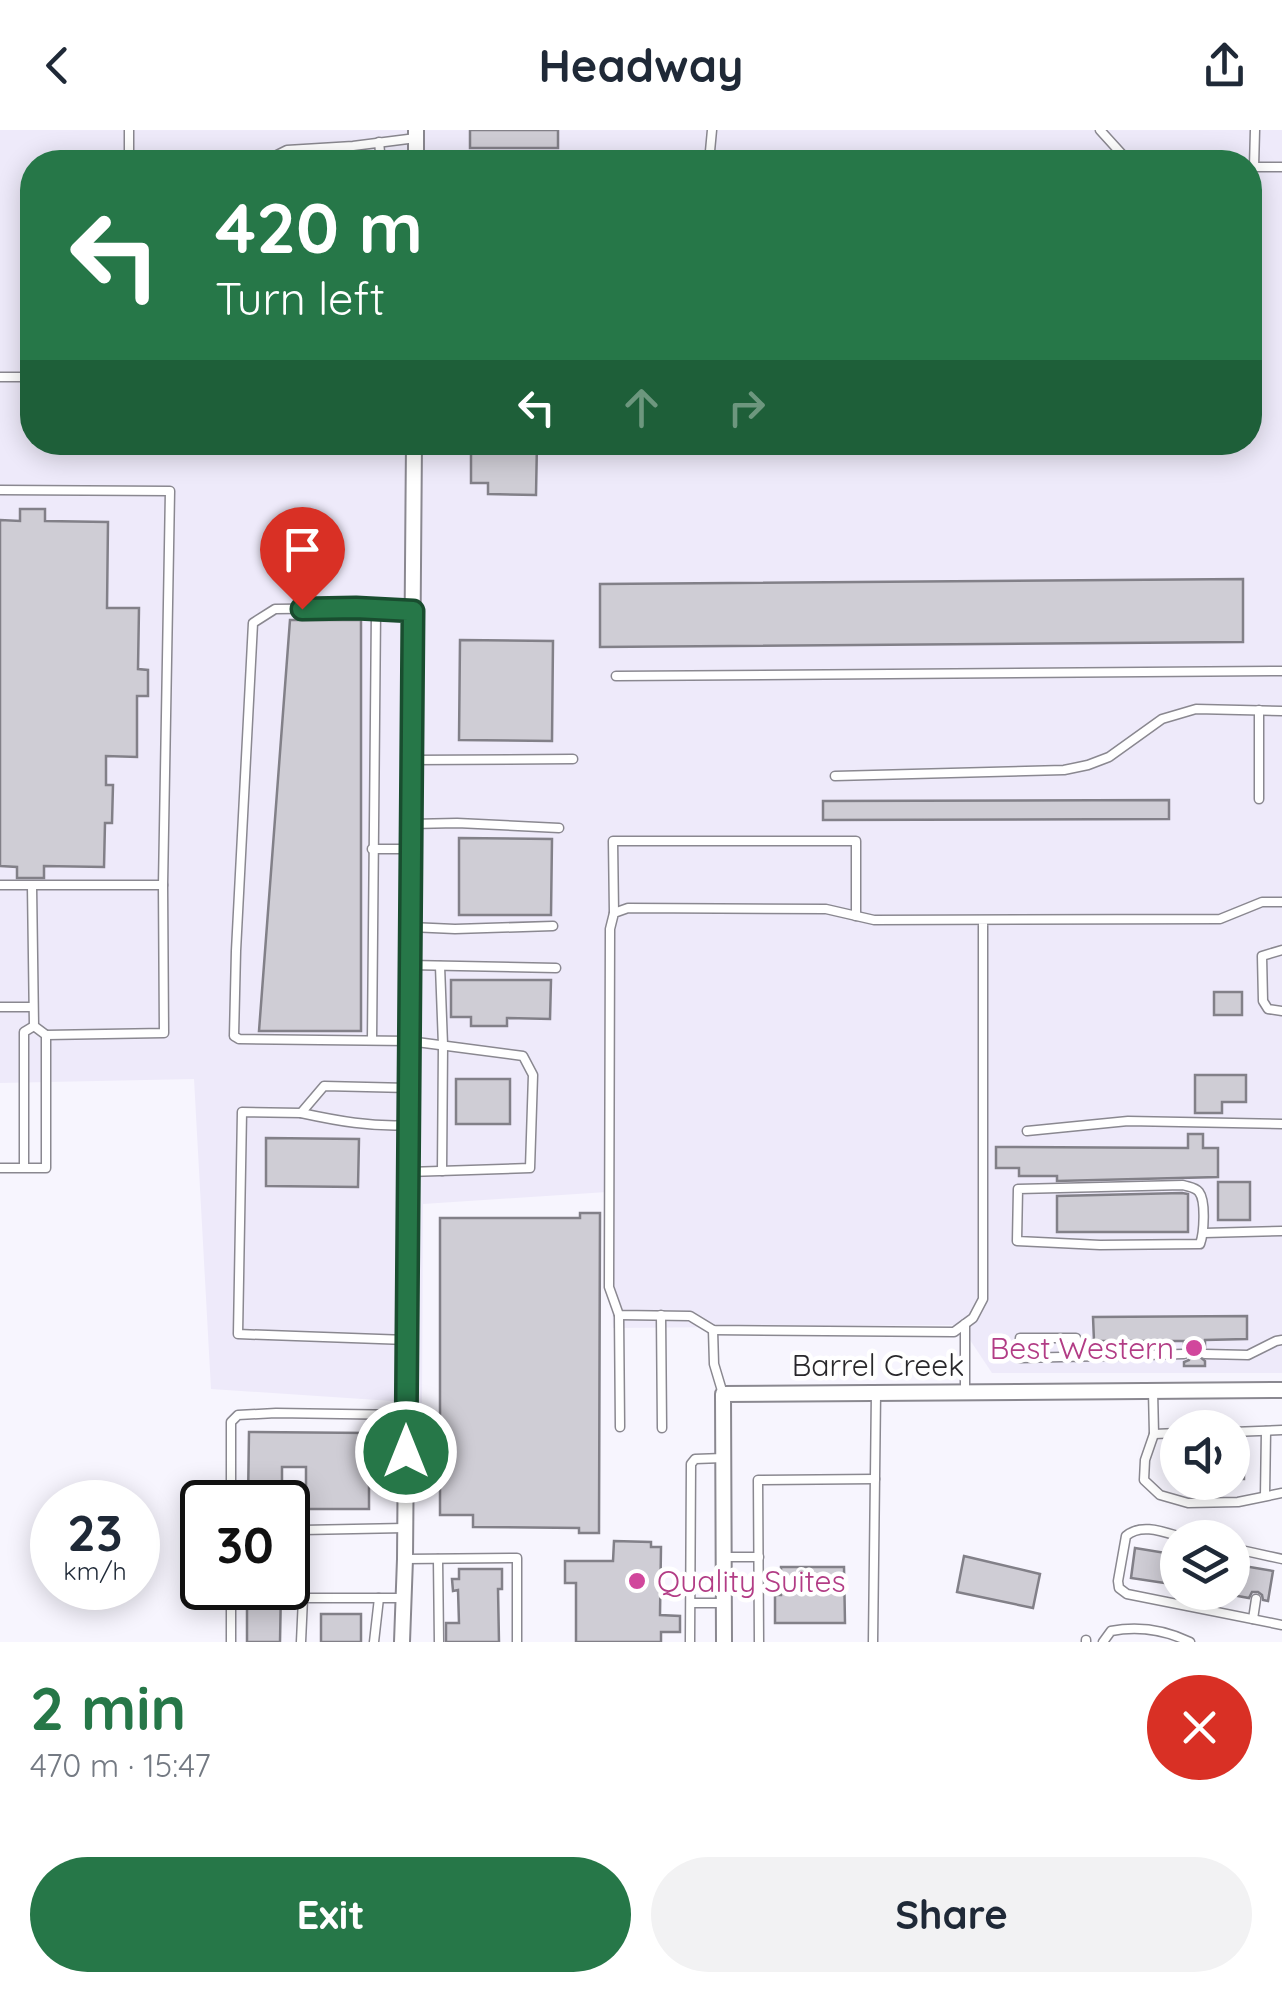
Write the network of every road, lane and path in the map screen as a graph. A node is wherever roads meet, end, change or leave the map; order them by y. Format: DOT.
graph roads {
  1 [pos="1100,130"];
  2 [pos="416,134"];
  3 [pos="380,142"];
  4 [pos="287,150"];
  5 [pos="380,150"];
  6 [pos="1118,150"];
  7 [pos="414,455"];
  8 [pos="0,490"];
  9 [pos="376,610"];
  10 [pos="413,611"];
  11 [pos="1282,670"];
  12 [pos="616,676"];
  13 [pos="1259,710"];
  14 [pos="1282,711"];
  15 [pos="573,759"];
  16 [pos="412,760"];
  17 [pos="834,776"];
  18 [pos="1259,799"];
  19 [pos="411,824"];
  20 [pos="559,828"];
  21 [pos="372,849"];
  22 [pos="411,849"];
  23 [pos="0,885"];
  24 [pos="163,885"];
  25 [pos="32,886"];
  26 [pos="1282,902"];
  27 [pos="614,914"];
  28 [pos="856,916"];
  29 [pos="983,920"];
  30 [pos="553,926"];
  31 [pos="410,927"];
  32 [pos="1282,950"];
  33 [pos="410,965"];
  34 [pos="440,966"];
  35 [pos="556,968"];
  36 [pos="0,1007"];
  37 [pos="33,1007"];
  38 [pos="1282,1011"];
  39 [pos="34,1026"];
  40 [pos="46,1036"];
  41 [pos="372,1040"];
  42 [pos="409,1041"];
  43 [pos="443,1045"];
  44 [pos="409,1088"];
  45 [pos="302,1112"];
  46 [pos="1282,1124"];
  47 [pos="408,1125"];
  48 [pos="1027,1132"];
  49 [pos="0,1168"];
  50 [pos="24,1168"];
  51 [pos="408,1172"];
  52 [pos="442,1172"];
  53 [pos="1282,1232"];
  54 [pos="1204,1233"];
  55 [pos="619,1315"];
  56 [pos="661,1315"];
  57 [pos="965,1324"];
  58 [pos="713,1330"];
  59 [pos="407,1340"];
  60 [pos="1282,1340"];
  61 [pos="1184,1354"];
  62 [pos="1204,1354"];
  63 [pos="1076,1356"];
  64 [pos="1282,1390"];
  65 [pos="1154,1391"];
  66 [pos="965,1392"];
  67 [pos="723,1394"];
  68 [pos="876,1394"];
  69 [pos="406,1415"];
  70 [pos="620,1427"];
  71 [pos="662,1428"];
  72 [pos="1282,1430"];
  73 [pos="1250,1431"];
  74 [pos="1266,1431"];
  75 [pos="1154,1434"];
  76 [pos="1160,1434"];
  77 [pos="723,1458"];
  78 [pos="875,1479"];
  79 [pos="231,1480"];
  80 [pos="1282,1493"];
  81 [pos="1265,1496"];
  82 [pos="406,1528"];
  83 [pos="310,1530"];
  84 [pos="1160,1532"];
  85 [pos="1250,1552"];
  86 [pos="1264,1555"];
  87 [pos="724,1557"];
  88 [pos="758,1557"];
  89 [pos="405,1559"];
  90 [pos="438,1559"];
  91 [pos="1282,1559"];
  92 [pos="1262,1569"];
  93 [pos="310,1598"];
  94 [pos="378,1598"];
  95 [pos="405,1598"];
  96 [pos="1256,1599"];
  97 [pos="1160,1601"];
  98 [pos="690,1602"];
  99 [pos="724,1603"];
  100 [pos="231,1610"];
  101 [pos="301,1610"];
  102 [pos="1207,1610"];
  103 [pos="1252,1619"];
  104 [pos="1282,1625"];
  105 [pos="231,1642"];
  106 [pos="300,1642"];
  107 [pos="374,1642"];
  108 [pos="402,1642"];
  109 [pos="439,1642"];
  110 [pos="517,1642"];
  111 [pos="690,1642"];
  112 [pos="724,1642"];
  113 [pos="760,1642"];
  114 [pos="873,1642"];
  115 [pos="1104,1642"];
  116 [pos="1190,1642"];
  1 -- 6 [label="lane"];
  2 -- 3 [label="lane"];
  3 -- 4 [label="lane"];
  3 -- 5 [label="lane"];
  7 -- 10 [label="street"];
  8 -- 24 [label="lane"];
  9 -- 10 [label="lane"];
  9 -- 21 [label="lane"];
  9 -- 41 [label="lane"];
  10 -- 16 [label="street"];
  11 -- 12 [label="lane"];
  13 -- 14 [label="lane"];
  13 -- 17 [label="lane"];
  13 -- 18 [label="lane"];
  15 -- 16 [label="lane"];
  16 -- 19 [label="street"];
  19 -- 20 [label="lane"];
  19 -- 22 [label="street"];
  21 -- 22 [label="lane"];
  21 -- 41 [label="lane"];
  22 -- 31 [label="street"];
  23 -- 25 [label="lane"];
  24 -- 25 [label="lane"];
  24 -- 40 [label="lane"];
  25 -- 37 [label="lane"];
  26 -- 29 [label="lane"];
  27 -- 28 [label="lane"];
  27 -- 28 [label="lane"];
  27 -- 55 [label="lane"];
  28 -- 29 [label="lane"];
  29 -- 57 [label="lane"];
  30 -- 31 [label="lane"];
  31 -- 33 [label="street"];
  32 -- 38 [label="lane"];
  33 -- 34 [label="lane"];
  33 -- 42 [label="street"];
  34 -- 35 [label="lane"];
  34 -- 43 [label="lane"];
  36 -- 37 [label="lane"];
  37 -- 39 [label="lane"];
  39 -- 40 [label="lane"];
  39 -- 50 [label="lane"];
  40 -- 50 [label="lane"];
  41 -- 42 [label="lane"];
  42 -- 43 [label="lane"];
  42 -- 44 [label="street"];
  43 -- 52 [label="lane"];
  43 -- 52 [label="lane"];
  44 -- 45 [label="lane"];
  44 -- 47 [label="street"];
  45 -- 47 [label="lane"];
  45 -- 59 [label="lane"];
  46 -- 48 [label="lane"];
  47 -- 51 [label="street"];
  49 -- 50 [label="lane"];
  51 -- 52 [label="lane"];
  51 -- 59 [label="street"];
  53 -- 54 [label="lane"];
  54 -- 54 [label="lane"];
  55 -- 56 [label="lane"];
  55 -- 70 [label="lane"];
  56 -- 58 [label="lane"];
  56 -- 71 [label="lane"];
  57 -- 58 [label="lane"];
  57 -- 66 [label="lane"];
  58 -- 67 [label="lane"];
  59 -- 69 [label="street"];
  60 -- 62 [label="lane"];
  61 -- 63 [label="lane"];
  63 -- 63 [label="lane"];
  64 -- 65 [label="street, Barrel Creek"];
  65 -- 66 [label="street, Barrel Creek"];
  65 -- 75 [label="lane"];
  66 -- 68 [label="street, Barrel Creek"];
  67 -- 68 [label="street, Barrel Creek"];
  67 -- 77 [label="street"];
  68 -- 78 [label="lane"];
  69 -- 79 [label="lane"];
  69 -- 82 [label="street"];
  72 -- 74 [label="lane"];
  73 -- 74 [label="lane"];
  74 -- 81 [label="lane"];
  75 -- 76 [label="lane"];
  75 -- 81 [label="lane"];
  77 -- 87 [label="street"];
  77 -- 98 [label="lane"];
  78 -- 88 [label="lane"];
  78 -- 114 [label="lane"];
  80 -- 81 [label="lane"];
  82 -- 83 [label="lane"];
  82 -- 89 [label="street"];
  84 -- 97 [label="lane"];
  85 -- 86 [label="lane"];
  86 -- 91 [label="lane"];
  86 -- 92 [label="lane"];
  87 -- 88 [label="lane"];
  87 -- 99 [label="street"];
  88 -- 113 [label="lane"];
  89 -- 90 [label="lane"];
  89 -- 95 [label="street"];
  90 -- 109 [label="lane"];
  90 -- 110 [label="lane"];
  93 -- 94 [label="lane"];
  94 -- 95 [label="lane"];
  94 -- 107 [label="lane"];
  95 -- 108 [label="street"];
  96 -- 103 [label="lane"];
  98 -- 99 [label="lane"];
  98 -- 111 [label="lane"];
  99 -- 112 [label="street"];
  100 -- 105 [label="lane"];
  101 -- 106 [label="lane"];
  102 -- 103 [label="lane"];
  103 -- 104 [label="lane"];
  115 -- 116 [label="lane"];
}
